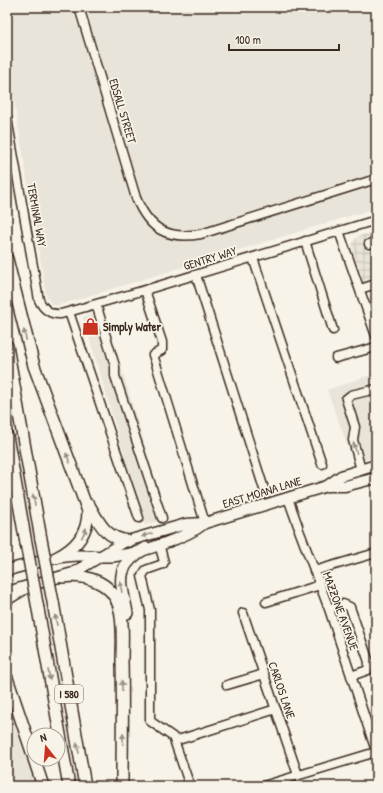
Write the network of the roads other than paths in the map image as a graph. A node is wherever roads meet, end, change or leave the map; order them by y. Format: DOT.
graph roads {
  1 [pos="81,7"];
  2 [pos="7,118"];
  3 [pos="376,179"];
  4 [pos="376,220"];
  5 [pos="340,231"];
  6 [pos="305,241"];
  7 [pos="7,258"];
  8 [pos="253,258"];
  9 [pos="196,275"];
  10 [pos="376,284"];
  11 [pos="360,289"];
  12 [pos="145,290"];
  13 [pos="96,304"];
  14 [pos="69,312"];
  15 [pos="51,313"];
  16 [pos="333,330"];
  17 [pos="376,336"];
  18 [pos="7,346"];
  19 [pos="376,347"];
  20 [pos="336,358"];
  21 [pos="376,389"];
  22 [pos="7,436"];
  23 [pos="322,464"];
  24 [pos="376,465"];
  25 [pos="361,470"];
  26 [pos="376,478"];
  27 [pos="376,484"];
  28 [pos="327,486"];
  29 [pos="346,486"];
  30 [pos="264,488"];
  31 [pos="83,494"];
  32 [pos="288,498"];
  33 [pos="139,518"];
  34 [pos="162,518"];
  35 [pos="205,523"];
  36 [pos="129,541"];
  37 [pos="159,544"];
  38 [pos="146,548"];
  39 [pos="376,553"];
  40 [pos="102,556"];
  41 [pos="56,558"];
  42 [pos="8,570"];
  43 [pos="314,571"];
  44 [pos="62,577"];
  45 [pos="320,585"];
  46 [pos="24,588"];
  47 [pos="7,592"];
  48 [pos="7,599"];
  49 [pos="266,602"];
  50 [pos="329,609"];
  51 [pos="242,613"];
  52 [pos="122,653"];
  53 [pos="264,674"];
  54 [pos="351,676"];
  55 [pos="7,678"];
  56 [pos="227,685"];
  57 [pos="276,709"];
  58 [pos="26,734"];
  59 [pos="174,739"];
  60 [pos="376,752"];
  61 [pos="37,767"];
  62 [pos="298,775"];
  63 [pos="43,786"];
  64 [pos="69,786"];
  65 [pos="85,786"];
  66 [pos="122,786"];
  67 [pos="190,786"];
  68 [pos="263,786"];
  1 -- 3 [label="street, EDSALL STREET"];
  2 -- 15 [label="street, TERMINAL WAY"];
  4 -- 5 [label="street, GENTRY WAY"];
  5 -- 6 [label="street, GENTRY WAY"];
  5 -- 11 [label="street"];
  6 -- 8 [label="street, GENTRY WAY"];
  6 -- 16 [label="street"];
  31 -- 7 [label="highway, one-way"];
  8 -- 9 [label="street, GENTRY WAY"];
  8 -- 23 [label="street"];
  9 -- 12 [label="street, GENTRY WAY"];
  9 -- 30 [label="street"];
  10 -- 11 [label="street"];
  11 -- 17 [label="street"];
  12 -- 13 [label="street, GENTRY WAY"];
  12 -- 35 [label="street"];
  13 -- 14 [label="street, GENTRY WAY"];
  13 -- 34 [label="street"];
  14 -- 15 [label="street, GENTRY WAY"];
  14 -- 33 [label="street"];
  65 -- 18 [label="highway, I 580, one-way, bridge"];
  19 -- 20 [label="street"];
  25 -- 21 [label="street, one-way"];
  22 -- 64 [label="highway, I 580, one-way, bridge"];
  24 -- 25 [label="main road, EAST MOANA LANE"];
  25 -- 28 [label="main road, EAST MOANA LANE"];
  26 -- 29 [label="main road, EAST MOANA LANE"];
  27 -- 29 [label="main road"];
  28 -- 29 [label="main road, EAST MOANA LANE"];
  28 -- 32 [label="main road, EAST MOANA LANE"];
  31 -- 36 [label="highway"];
  41 -- 31 [label="highway, one-way"];
  32 -- 35 [label="main road, EAST MOANA LANE"];
  32 -- 43 [label="street, MAZZONE AVENUE"];
  35 -- 36 [label="main road, EAST MOANA LANE, one-way"];
  35 -- 37 [label="main road, EAST MOANA LANE"];
  36 -- 40 [label="main road, EAST MOANA LANE"];
  37 -- 38 [label="main road, EAST MOANA LANE"];
  37 -- 59 [label="street"];
  38 -- 40 [label="main road, EAST MOANA LANE"];
  52 -- 38 [label="highway, one-way"];
  39 -- 43 [label="street"];
  40 -- 41 [label="main road, EAST MOANA LANE"];
  40 -- 44 [label="main road, EAST MOANA LANE"];
  41 -- 42 [label="main road, EAST MOANA LANE"];
  43 -- 45 [label="street, MAZZONE AVENUE"];
  44 -- 46 [label="main road, EAST MOANA LANE"];
  44 -- 52 [label="highway"];
  45 -- 49 [label="street"];
  45 -- 50 [label="street, MAZZONE AVENUE"];
  46 -- 47 [label="main road, EAST MOANA LANE"];
  46 -- 48 [label="highway"];
  50 -- 54 [label="street, MAZZONE AVENUE"];
  50 -- 54 [label="street"];
  51 -- 53 [label="street, CARLOS LANE"];
  66 -- 52 [label="highway, one-way"];
  53 -- 56 [label="street"];
  53 -- 57 [label="street, CARLOS LANE"];
  54 -- 60 [label="street, MAZZONE AVENUE"];
  55 -- 58 [label="highway"];
  57 -- 59 [label="street"];
  57 -- 62 [label="street, CARLOS LANE"];
  59 -- 67 [label="street"];
  60 -- 62 [label="street"];
  61 -- 63 [label="highway"];
  62 -- 68 [label="street"];
}
